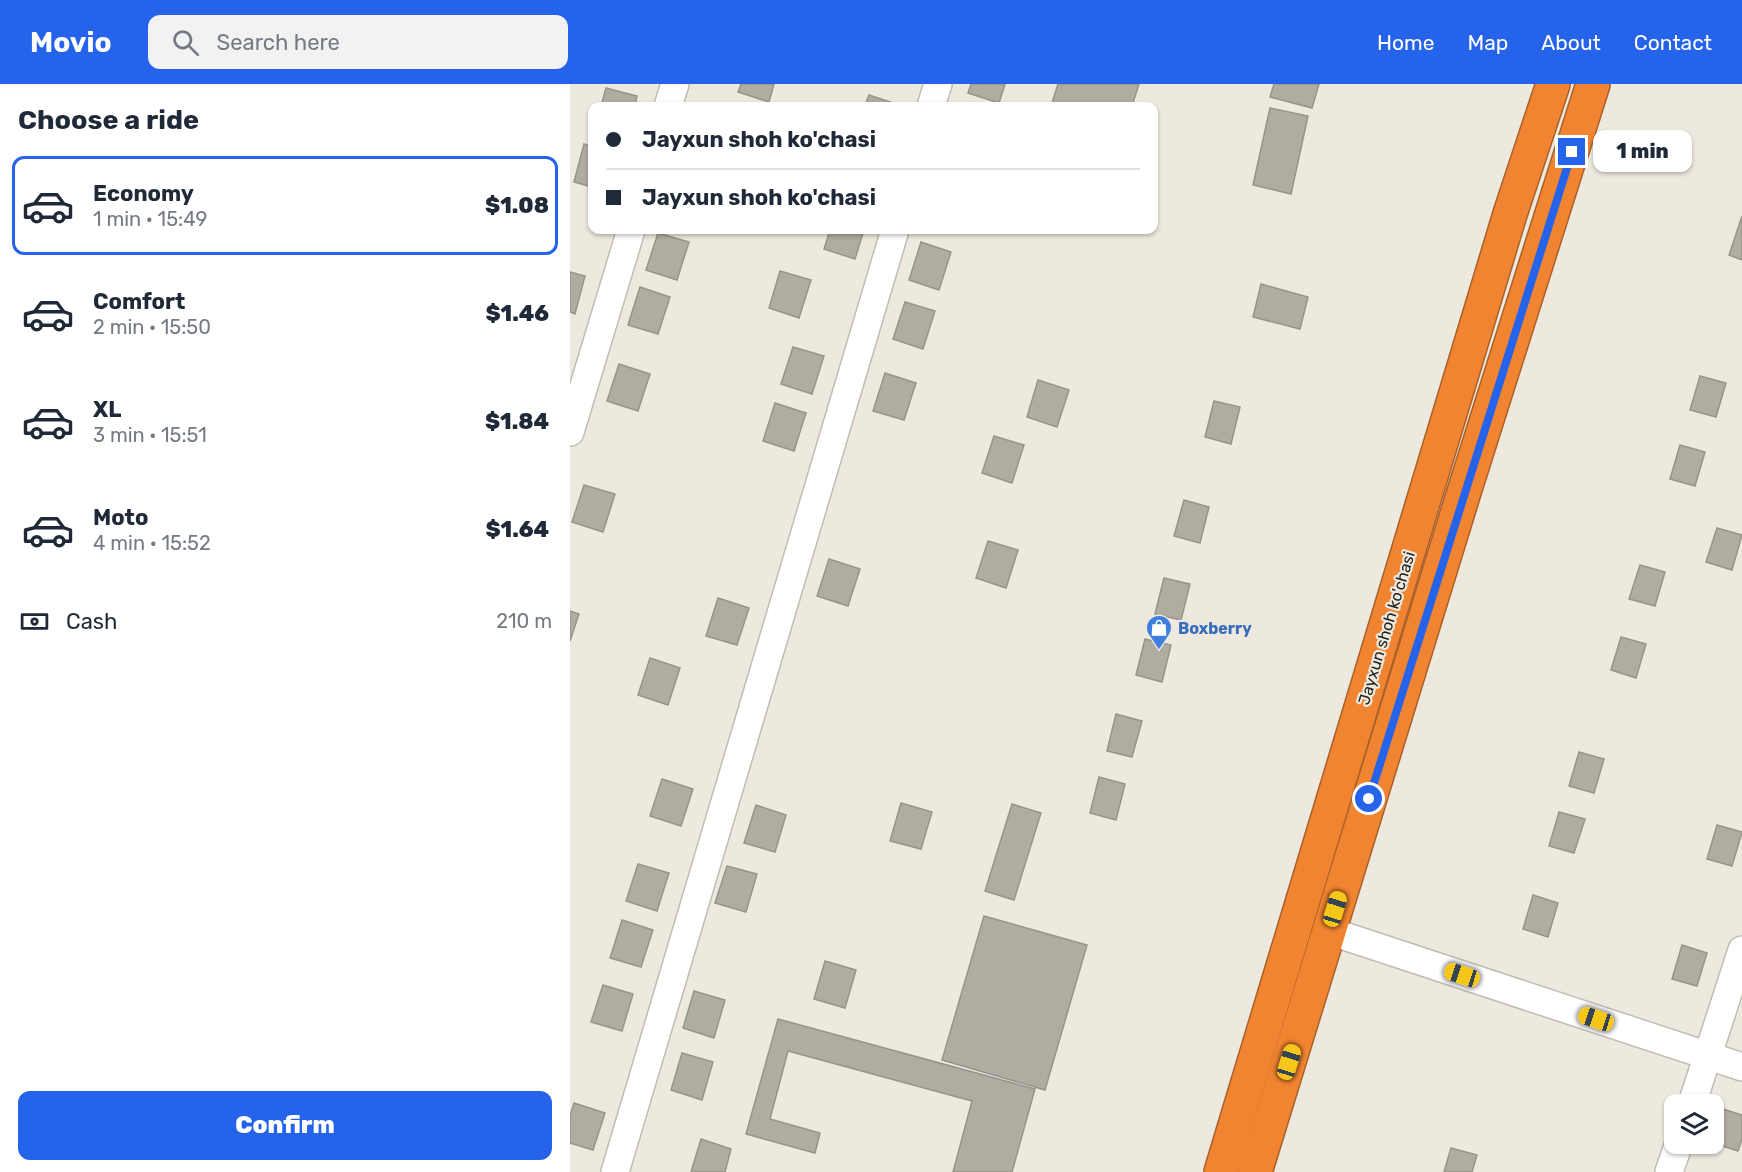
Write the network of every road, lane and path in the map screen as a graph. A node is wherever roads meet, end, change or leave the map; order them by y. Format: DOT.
graph roads {
  1 [pos="675,84"];
  2 [pos="938,84"];
  3 [pos="1553,84"];
  4 [pos="1593,84"];
  5 [pos="669,102"];
  6 [pos="932,102"];
  7 [pos="630,234"];
  8 [pos="893,234"];
  9 [pos="570,432"];
  10 [pos="1329,931"];
  11 [pos="1742,950"];
  12 [pos="1708,1055"];
  13 [pos="1742,1067"];
  14 [pos="1695,1094"];
  15 [pos="1675,1154"];
  16 [pos="615,1172"];
  17 [pos="1221,1172"];
  18 [pos="1256,1172"];
  19 [pos="1669,1172"];
  1 -- 5 [label="street"];
  2 -- 6 [label="street"];
  3 -- 17 [label="highway, Jayxun shoh ko'chasi"];
  4 -- 10 [label="highway, Jayxun shoh ko'chasi"];
  7 -- 9 [label="street"];
  8 -- 16 [label="street"];
  10 -- 12 [label="street"];
  10 -- 18 [label="highway, Jayxun shoh ko'chasi"];
  11 -- 12 [label="street"];
  12 -- 13 [label="street"];
  12 -- 14 [label="street"];
  15 -- 19 [label="street"];
}
